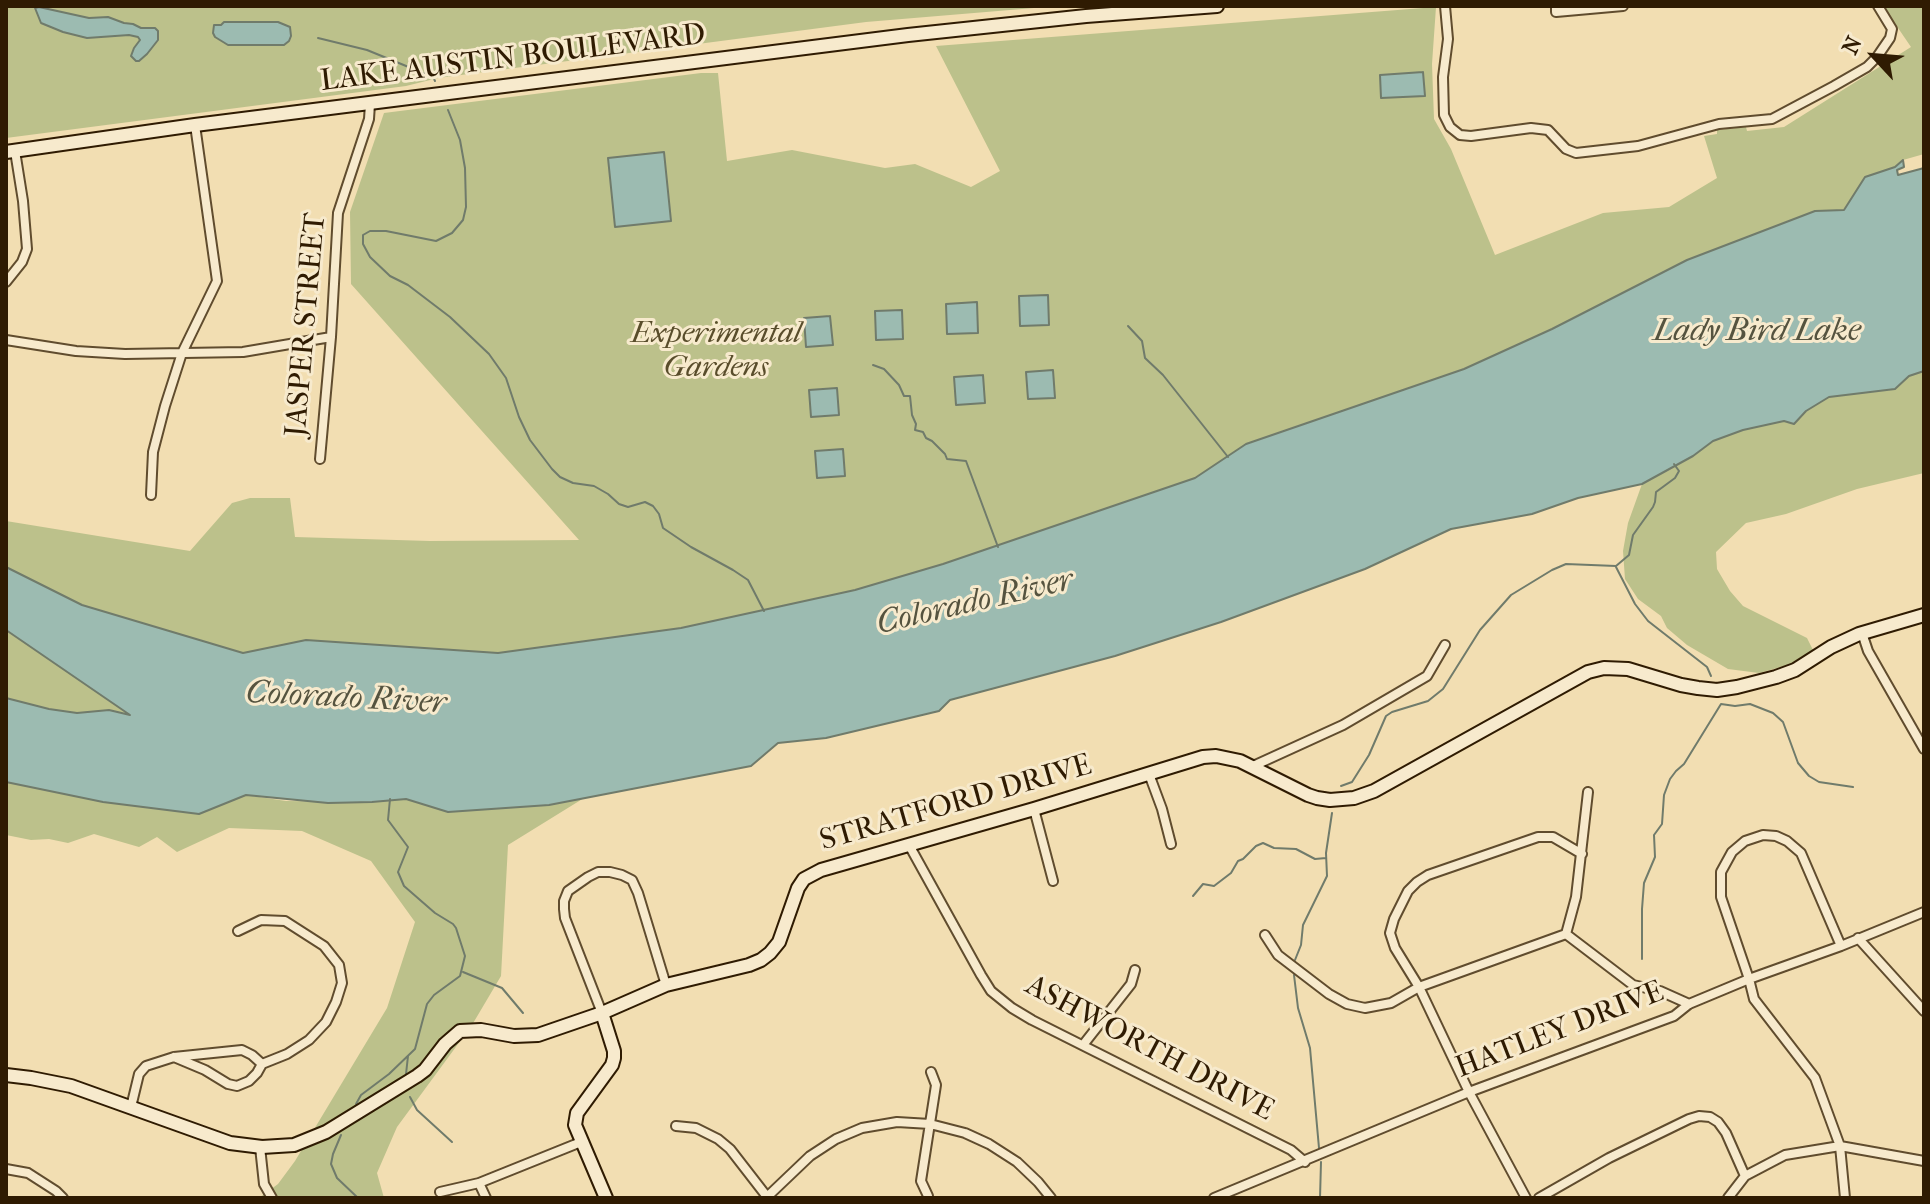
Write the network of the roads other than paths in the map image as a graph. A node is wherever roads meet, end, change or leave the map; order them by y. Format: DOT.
graph roads {
  1 [pos="1214,6"];
  2 [pos="1445,6"];
  3 [pos="1556,6"];
  4 [pos="1623,6"];
  5 [pos="1878,6"];
  6 [pos="1144,10"];
  7 [pos="1085,11"];
  8 [pos="370,104"];
  9 [pos="195,125"];
  10 [pos="10,152"];
  11 [pos="6,282"];
  12 [pos="331,337"];
  13 [pos="6,340"];
  14 [pos="182,353"];
  15 [pos="320,459"];
  16 [pos="151,495"];
  17 [pos="1924,615"];
  18 [pos="1862,633"];
  19 [pos="1445,645"];
  20 [pos="1923,747"];
  21 [pos="1251,767"];
  22 [pos="1149,774"];
  23 [pos="1588,792"];
  24 [pos="1034,809"];
  25 [pos="1171,844"];
  26 [pos="909,845"];
  27 [pos="1582,854"];
  28 [pos="1053,881"];
  29 [pos="1924,912"];
  30 [pos="238,931"];
  31 [pos="1566,934"];
  32 [pos="1265,935"];
  33 [pos="1858,938"];
  34 [pos="1841,946"];
  35 [pos="1135,970"];
  36 [pos="1749,979"];
  37 [pos="666,985"];
  38 [pos="1419,987"];
  39 [pos="1689,1004"];
  40 [pos="1924,1011"];
  41 [pos="602,1013"];
  42 [pos="1083,1045"];
  43 [pos="174,1057"];
  44 [pos="262,1064"];
  45 [pos="931,1072"];
  46 [pos="6,1075"];
  47 [pos="1469,1092"];
  48 [pos="131,1107"];
  49 [pos="930,1124"];
  50 [pos="676,1126"];
  51 [pos="581,1142"];
  52 [pos="1840,1146"];
  53 [pos="260,1147"];
  54 [pos="1924,1161"];
  55 [pos="1305,1162"];
  56 [pos="6,1169"];
  57 [pos="1745,1176"];
  58 [pos="479,1183"];
  59 [pos="440,1192"];
  60 [pos="1231,1195"];
  61 [pos="928,1196"];
  62 [pos="768,1197"];
  63 [pos="63,1198"];
  64 [pos="272,1198"];
  65 [pos="486,1198"];
  66 [pos="606,1198"];
  67 [pos="1051,1198"];
  68 [pos="1214,1198"];
  69 [pos="1526,1198"];
  70 [pos="1539,1198"];
  71 [pos="1728,1198"];
  72 [pos="1845,1198"];
  1 -- 6 [label="street, LAKE AUSTIN BOULEVARD"];
  2 -- 5 [label="street"];
  3 -- 4 [label="street"];
  6 -- 7 [label="street, LAKE AUSTIN BOULEVARD"];
  7 -- 8 [label="street, LAKE AUSTIN BOULEVARD"];
  8 -- 9 [label="street, LAKE AUSTIN BOULEVARD"];
  8 -- 12 [label="street, JASPER STREET"];
  9 -- 10 [label="street, LAKE AUSTIN BOULEVARD"];
  9 -- 14 [label="street"];
  10 -- 11 [label="street"];
  12 -- 14 [label="street"];
  12 -- 15 [label="street, JASPER STREET"];
  13 -- 14 [label="street"];
  14 -- 16 [label="street"];
  17 -- 18 [label="street, STRATFORD DRIVE"];
  18 -- 20 [label="street"];
  18 -- 21 [label="street, STRATFORD DRIVE"];
  19 -- 21 [label="street"];
  21 -- 22 [label="street, STRATFORD DRIVE"];
  22 -- 24 [label="street, STRATFORD DRIVE"];
  22 -- 25 [label="street"];
  23 -- 27 [label="street"];
  24 -- 26 [label="street, STRATFORD DRIVE"];
  24 -- 28 [label="street"];
  26 -- 37 [label="street, STRATFORD DRIVE"];
  26 -- 42 [label="street, ASHWORTH DRIVE"];
  27 -- 31 [label="street"];
  27 -- 38 [label="street"];
  29 -- 33 [label="street, HATLEY DRIVE"];
  30 -- 44 [label="street"];
  31 -- 38 [label="street"];
  31 -- 39 [label="street"];
  32 -- 38 [label="street"];
  33 -- 34 [label="street, HATLEY DRIVE"];
  33 -- 40 [label="street"];
  34 -- 36 [label="street, HATLEY DRIVE"];
  34 -- 36 [label="street"];
  35 -- 42 [label="street"];
  36 -- 39 [label="street, HATLEY DRIVE"];
  36 -- 52 [label="street"];
  37 -- 41 [label="street, STRATFORD DRIVE"];
  37 -- 41 [label="street"];
  38 -- 47 [label="street"];
  39 -- 47 [label="street, HATLEY DRIVE"];
  41 -- 51 [label="street"];
  41 -- 53 [label="street, STRATFORD DRIVE"];
  42 -- 55 [label="street, ASHWORTH DRIVE"];
  43 -- 44 [label="street"];
  43 -- 44 [label="street"];
  43 -- 48 [label="street"];
  45 -- 49 [label="street"];
  46 -- 48 [label="street, STRATFORD DRIVE"];
  47 -- 55 [label="street, HATLEY DRIVE"];
  47 -- 69 [label="street"];
  48 -- 53 [label="street, STRATFORD DRIVE"];
  49 -- 61 [label="street"];
  49 -- 62 [label="street"];
  49 -- 67 [label="street"];
  50 -- 62 [label="street"];
  51 -- 58 [label="street"];
  51 -- 66 [label="street"];
  52 -- 54 [label="street"];
  52 -- 57 [label="street"];
  52 -- 72 [label="street"];
  53 -- 64 [label="street"];
  55 -- 60 [label="street, HATLEY DRIVE"];
  56 -- 63 [label="street"];
  57 -- 70 [label="street"];
  57 -- 71 [label="street"];
  58 -- 59 [label="street"];
  58 -- 65 [label="street"];
  60 -- 68 [label="street, HATLEY DRIVE"];
}
